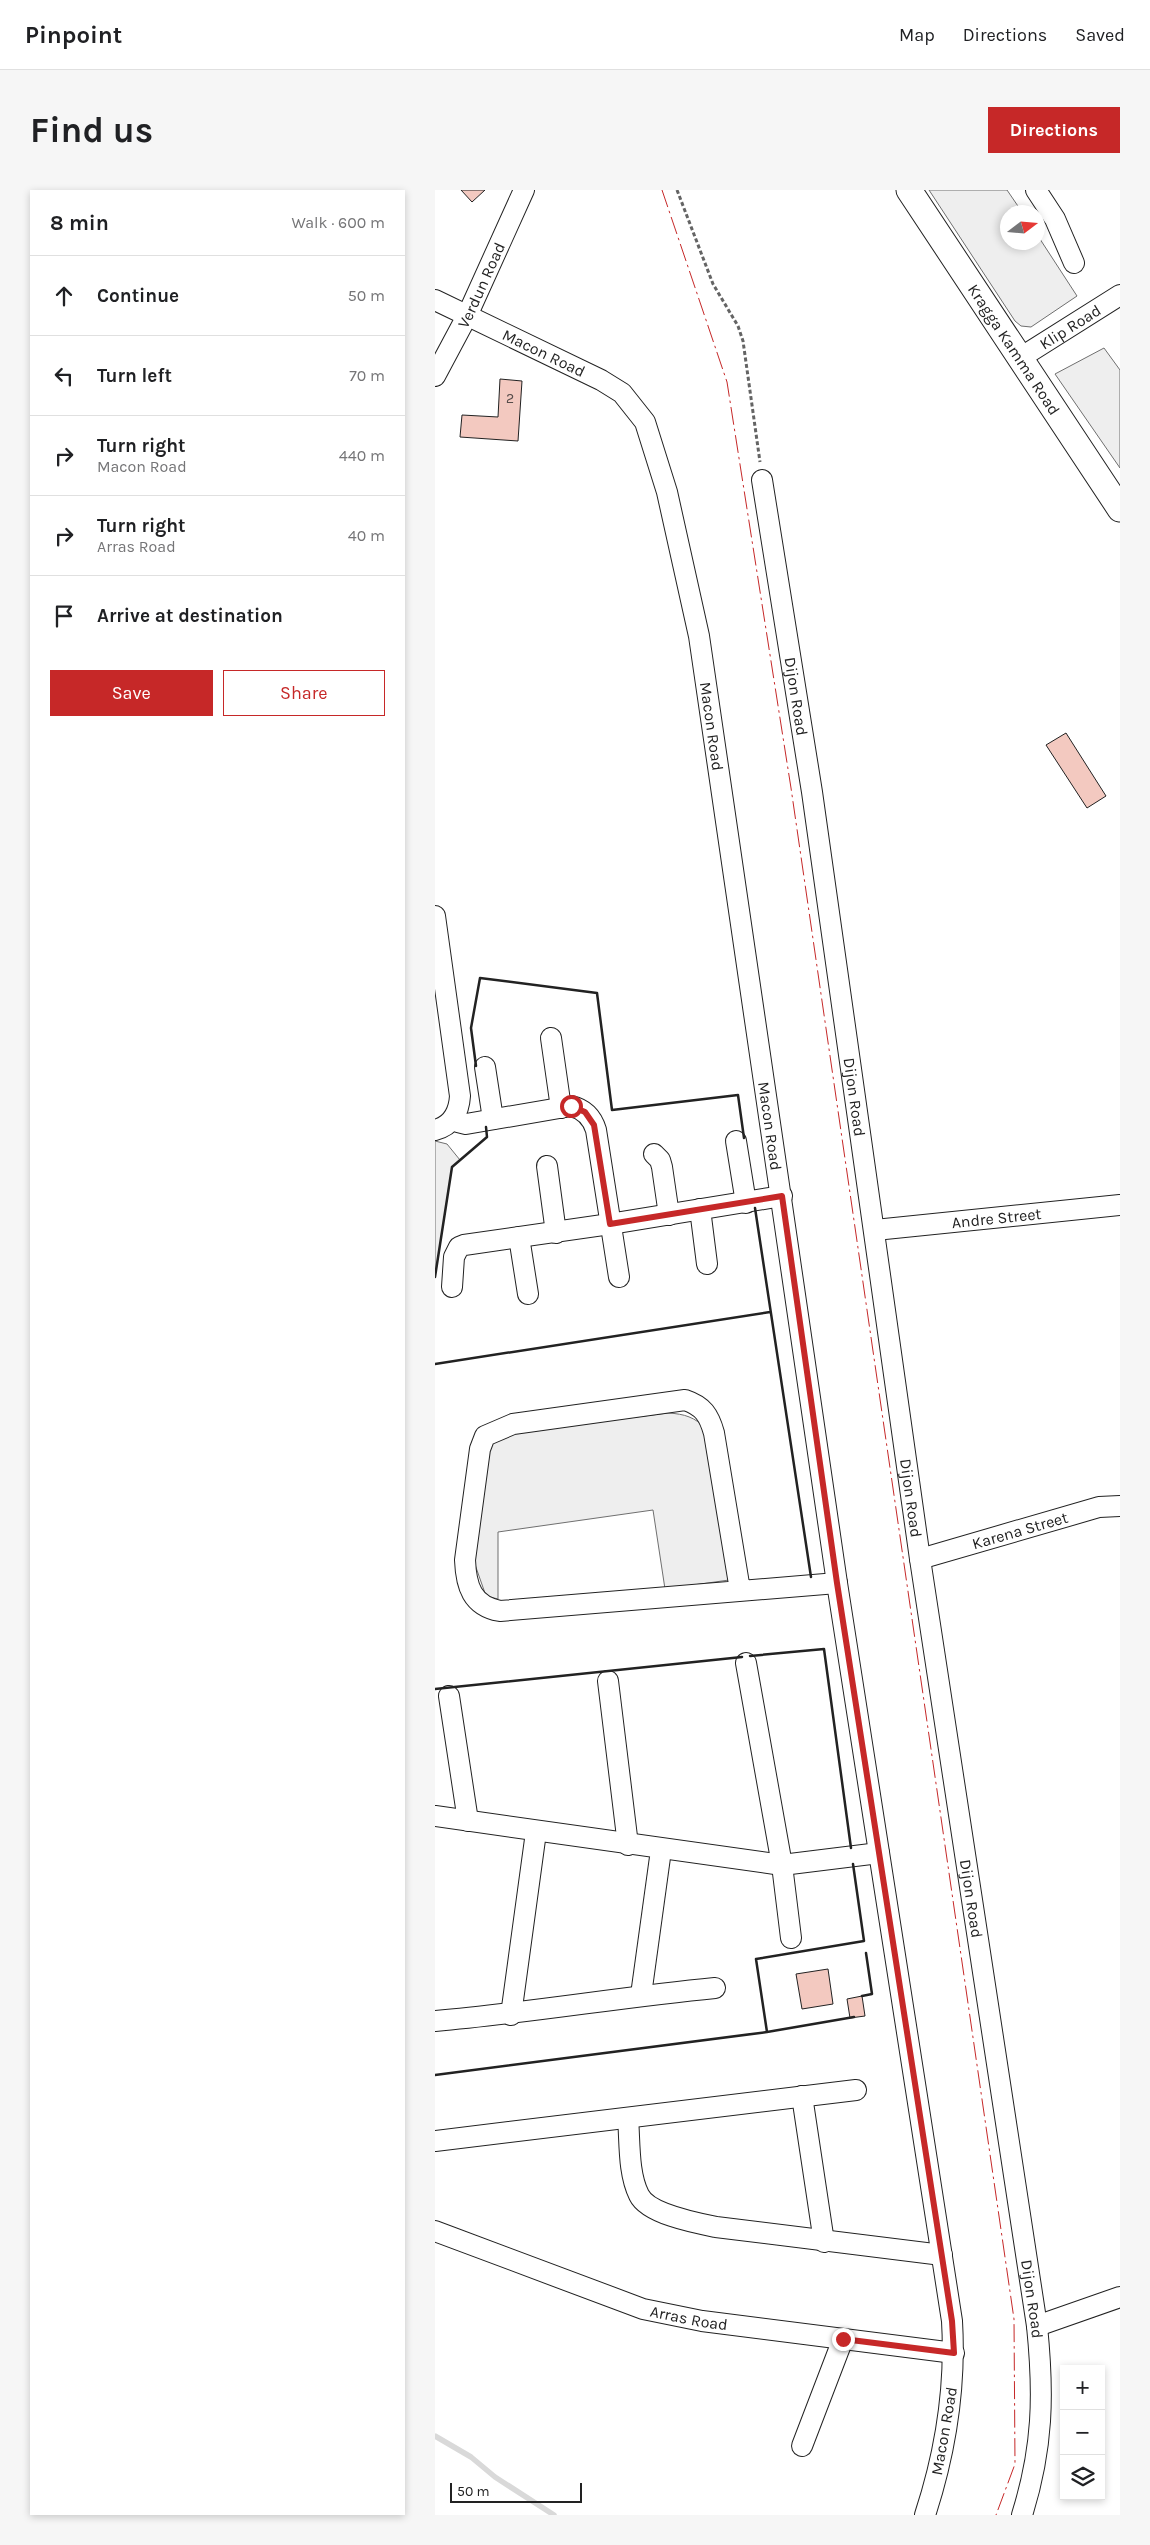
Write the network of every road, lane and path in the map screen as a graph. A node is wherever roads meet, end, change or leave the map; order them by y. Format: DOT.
graph roads {
  1 [pos="524,190"];
  2 [pos="677,190"];
  3 [pos="1036,190"];
  4 [pos="913,197"];
  5 [pos="1074,263"];
  6 [pos="1120,296"];
  7 [pos="435,300"];
  8 [pos="467,316"];
  9 [pos="1020,358"];
  10 [pos="435,376"];
  11 [pos="763,480"];
  12 [pos="1120,509"];
  13 [pos="435,916"];
  14 [pos="551,1038"];
  15 [pos="485,1067"];
  16 [pos="561,1108"];
  17 [pos="454,1118"];
  18 [pos="493,1119"];
  19 [pos="435,1130"];
  20 [pos="736,1141"];
  21 [pos="654,1154"];
  22 [pos="547,1166"];
  23 [pos="782,1196"];
  24 [pos="745,1203"];
  25 [pos="1120,1205"];
  26 [pos="700,1209"];
  27 [pos="669,1215"];
  28 [pos="610,1224"];
  29 [pos="875,1230"];
  30 [pos="556,1233"];
  31 [pos="519,1238"];
  32 [pos="708,1264"];
  33 [pos="619,1277"];
  34 [pos="452,1287"];
  35 [pos="527,1294"];
  36 [pos="1120,1506"];
  37 [pos="920,1558"];
  38 [pos="837,1583"];
  39 [pos="740,1590"];
  40 [pos="746,1663"];
  41 [pos="608,1681"];
  42 [pos="449,1696"];
  43 [pos="435,1816"];
  44 [pos="468,1821"];
  45 [pos="536,1832"];
  46 [pos="627,1845"];
  47 [pos="661,1850"];
  48 [pos="879,1853"];
  49 [pos="782,1866"];
  50 [pos="791,1938"];
  51 [pos="715,1988"];
  52 [pos="641,1995"];
  53 [pos="511,2015"];
  54 [pos="435,2021"];
  55 [pos="856,2090"];
  56 [pos="802,2096"];
  57 [pos="628,2118"];
  58 [pos="435,2141"];
  59 [pos="435,2232"];
  60 [pos="824,2242"];
  61 [pos="942,2256"];
  62 [pos="1120,2297"];
  63 [pos="1037,2326"];
  64 [pos="843,2339"];
  65 [pos="954,2353"];
  66 [pos="802,2446"];
  67 [pos="925,2515"];
  68 [pos="1022,2515"];
  1 -- 8 [label="street, Verdun Road"];
  2 -- 11 [label="path"];
  3 -- 5 [label="street"];
  4 -- 9 [label="main road, Kragga Kamma Road"];
  6 -- 9 [label="street, Klip Road"];
  7 -- 8 [label="street, Macon Road"];
  8 -- 10 [label="street, Verdun Road"];
  8 -- 23 [label="street, Macon Road"];
  9 -- 12 [label="main road, Kragga Kamma Road"];
  11 -- 29 [label="street, Dijon Road"];
  13 -- 17 [label="street"];
  14 -- 16 [label="street"];
  15 -- 18 [label="street"];
  16 -- 18 [label="street"];
  16 -- 28 [label="street"];
  17 -- 18 [label="street"];
  17 -- 19 [label="street"];
  20 -- 24 [label="street"];
  21 -- 27 [label="street"];
  22 -- 30 [label="street"];
  23 -- 24 [label="street"];
  23 -- 38 [label="street, Macon Road"];
  24 -- 26 [label="street"];
  25 -- 29 [label="street, Andre Street"];
  26 -- 27 [label="street"];
  26 -- 32 [label="street"];
  27 -- 28 [label="street"];
  28 -- 30 [label="street"];
  28 -- 33 [label="street"];
  29 -- 37 [label="street, Dijon Road"];
  30 -- 31 [label="street"];
  31 -- 34 [label="street"];
  31 -- 35 [label="street"];
  36 -- 37 [label="street, Karena Street"];
  37 -- 63 [label="street, Dijon Road"];
  38 -- 39 [label="street"];
  38 -- 48 [label="street, Macon Road"];
  39 -- 39 [label="street"];
  40 -- 49 [label="street"];
  41 -- 46 [label="street"];
  42 -- 44 [label="street"];
  43 -- 44 [label="street"];
  44 -- 45 [label="street"];
  45 -- 46 [label="street"];
  45 -- 53 [label="street"];
  46 -- 47 [label="street"];
  47 -- 49 [label="street"];
  47 -- 52 [label="street"];
  48 -- 49 [label="street"];
  48 -- 61 [label="street, Macon Road"];
  49 -- 50 [label="street"];
  51 -- 52 [label="street"];
  52 -- 53 [label="street"];
  53 -- 54 [label="street"];
  55 -- 56 [label="street"];
  56 -- 57 [label="street"];
  56 -- 60 [label="street"];
  57 -- 58 [label="street"];
  57 -- 60 [label="street"];
  59 -- 64 [label="street, Arras Road"];
  60 -- 61 [label="street"];
  61 -- 65 [label="street, Macon Road"];
  62 -- 63 [label="street"];
  63 -- 68 [label="street, Dijon Road"];
  64 -- 65 [label="street, Arras Road"];
  64 -- 66 [label="street"];
  65 -- 67 [label="street, Macon Road"];
}
